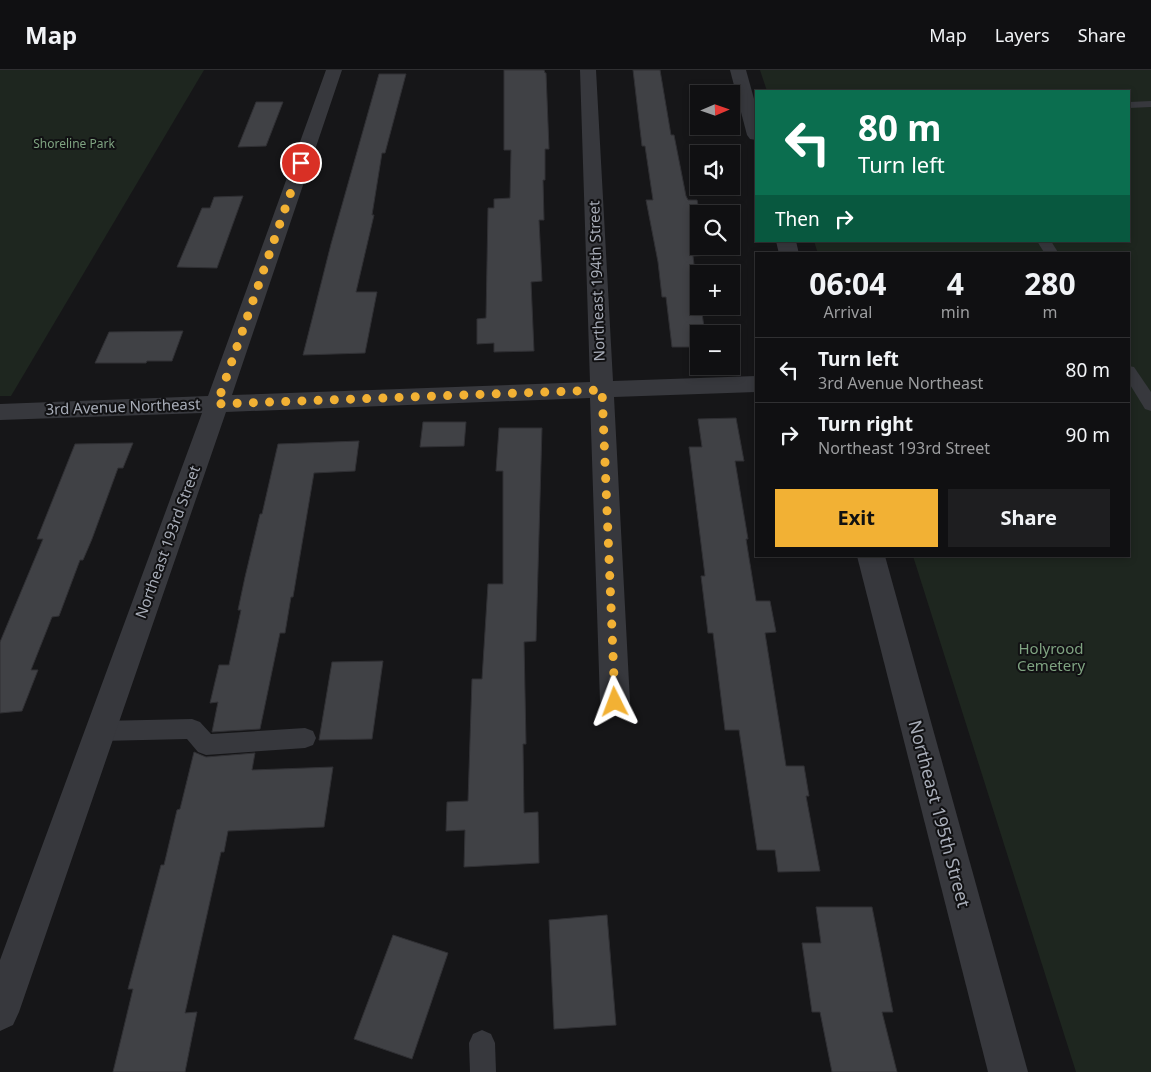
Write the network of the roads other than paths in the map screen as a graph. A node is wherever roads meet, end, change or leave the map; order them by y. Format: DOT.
graph roads {
  1 [pos="334,70"];
  2 [pos="588,70"];
  3 [pos="738,70"];
  4 [pos="1151,104"];
  5 [pos="1130,105"];
  6 [pos="755,131"];
  7 [pos="1130,373"];
  8 [pos="755,384"];
  9 [pos="602,390"];
  10 [pos="217,404"];
  11 [pos="1151,405"];
  12 [pos="0,412"];
  13 [pos="871,557"];
  14 [pos="615,702"];
  15 [pos="100,731"];
  16 [pos="305,738"];
  17 [pos="0,1012"];
  18 [pos="482,1043"];
  19 [pos="483,1072"];
  20 [pos="1008,1072"];
  1 -- 10 [label="street, Northeast 193rd Street"];
  2 -- 9 [label="street, Northeast 194th Street"];
  3 -- 6 [label="street"];
  4 -- 5 [label="lane"];
  7 -- 11 [label="lane"];
  8 -- 9 [label="street, 3rd Avenue Northeast"];
  9 -- 10 [label="street, 3rd Avenue Northeast"];
  9 -- 14 [label="street, Northeast 194th Street"];
  10 -- 12 [label="street, 3rd Avenue Northeast"];
  10 -- 15 [label="street, Northeast 193rd Street"];
  13 -- 20 [label="street, Northeast 195th Street"];
  15 -- 16 [label="lane"];
  15 -- 17 [label="street, Northeast 193rd Street"];
  18 -- 19 [label="lane"];
}
